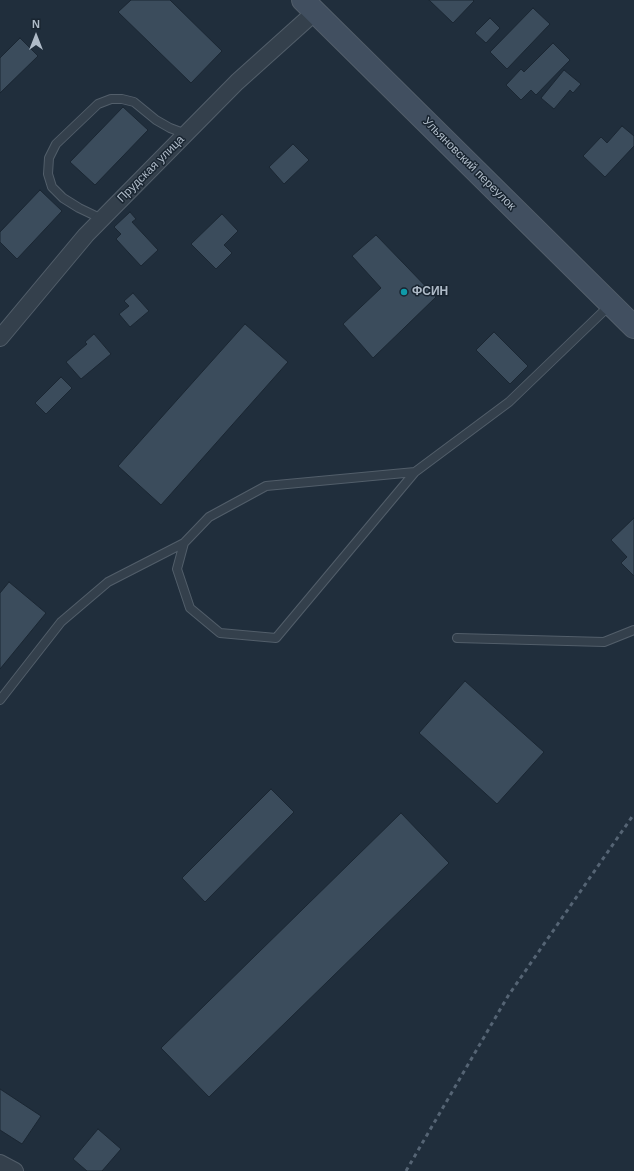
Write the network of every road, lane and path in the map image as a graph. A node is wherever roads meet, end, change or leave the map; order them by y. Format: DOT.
graph roads {
  1 [pos="309,6"];
  2 [pos="186,134"];
  3 [pos="102,219"];
  4 [pos="610,304"];
  5 [pos="634,328"];
  6 [pos="0,338"];
  7 [pos="415,472"];
  8 [pos="184,542"];
  9 [pos="634,630"];
  10 [pos="457,638"];
  11 [pos="0,700"];
  12 [pos="0,1163"];
  13 [pos="15,1171"];
  1 -- 2 [label="street, Прудская улица"];
  1 -- 4 [label="main road, Ульяновский переулок"];
  2 -- 3 [label="street, Прудская улица"];
  2 -- 3 [label="lane"];
  3 -- 6 [label="street, Прудская улица"];
  4 -- 5 [label="main road, Ульяновский переулок"];
  4 -- 7 [label="lane"];
  7 -- 8 [label="lane"];
  7 -- 8 [label="lane"];
  8 -- 11 [label="lane"];
  9 -- 10 [label="lane"];
  12 -- 13 [label="street"];
}
